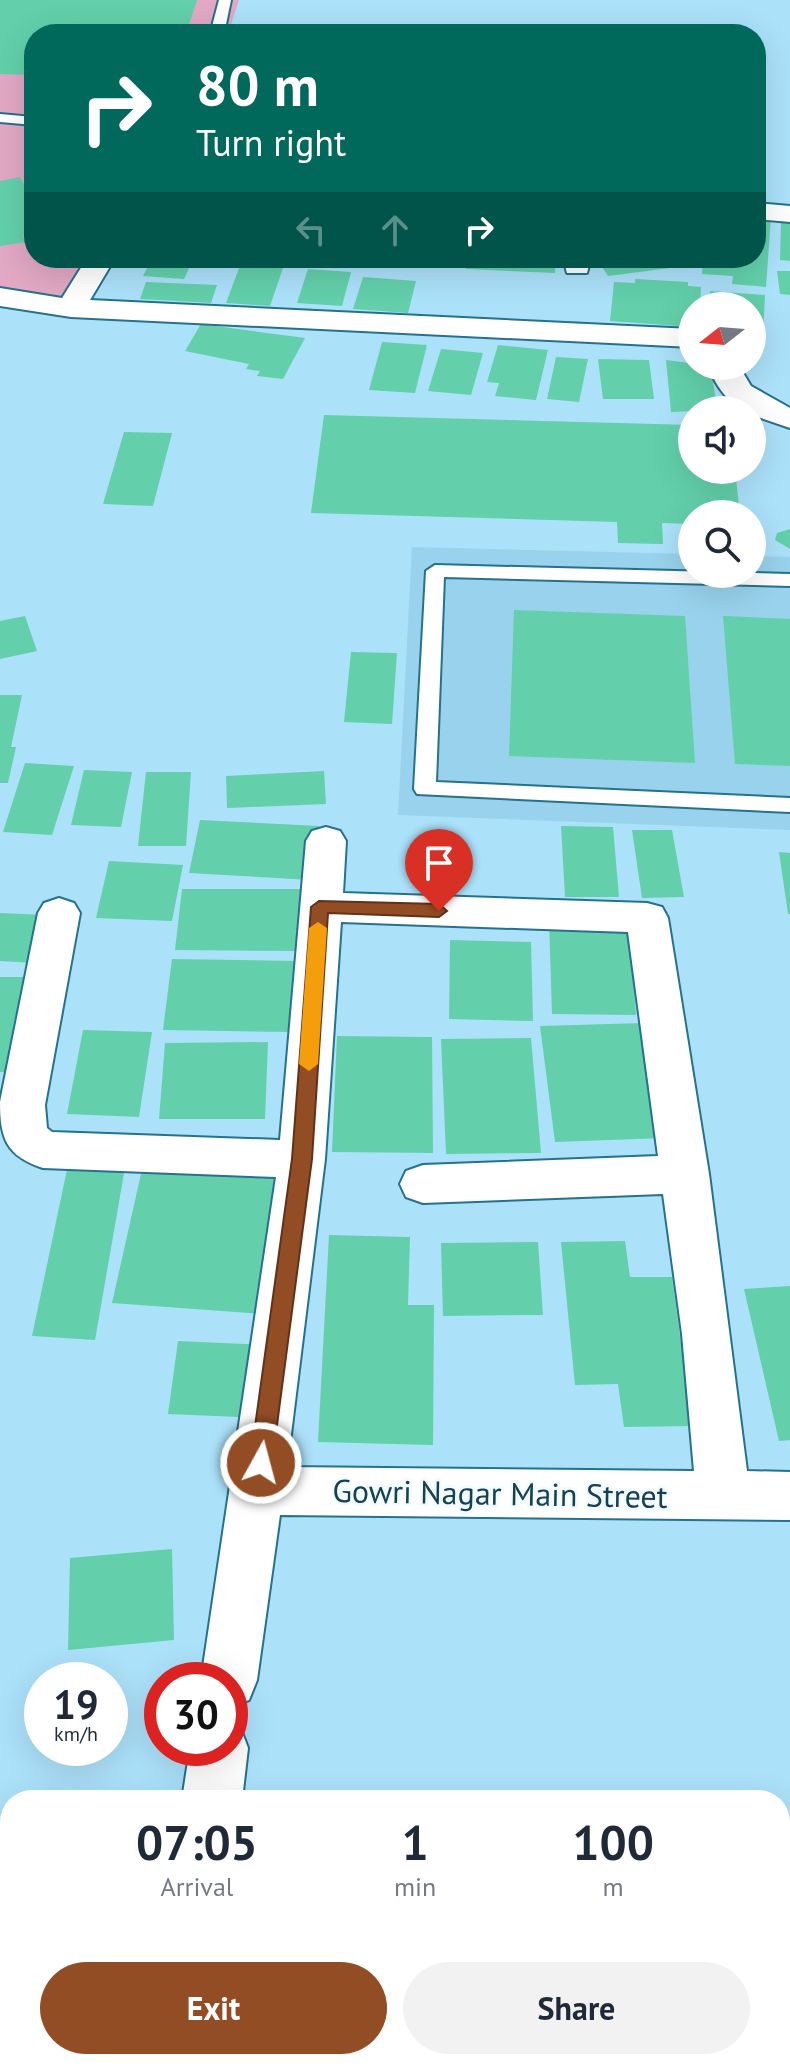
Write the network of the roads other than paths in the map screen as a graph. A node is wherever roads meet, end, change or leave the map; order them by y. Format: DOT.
graph roads {
  1 [pos="225,0"];
  2 [pos="219,24"];
  3 [pos="0,118"];
  4 [pos="24,120"];
  5 [pos="766,212"];
  6 [pos="790,214"];
  7 [pos="95,268"];
  8 [pos="0,297"];
  9 [pos="71,308"];
  10 [pos="678,337"];
  11 [pos="729,380"];
  12 [pos="790,418"];
  13 [pos="790,580"];
  14 [pos="790,805"];
  15 [pos="326,841"];
  16 [pos="319,907"];
  17 [pos="59,913"];
  18 [pos="302,1159"];
  19 [pos="686,1174"];
  20 [pos="423,1184"];
  21 [pos="257,1491"];
  22 [pos="723,1496"];
  23 [pos="790,1496"];
  24 [pos="232,1662"];
  25 [pos="217,1766"];
  26 [pos="213,1790"];
  1 -- 2 [label="lane"];
  3 -- 4 [label="lane"];
  5 -- 6 [label="street"];
  7 -- 9 [label="street"];
  8 -- 9 [label="street"];
  9 -- 10 [label="street"];
  11 -- 12 [label="street"];
  13 -- 14 [label="lane"];
  15 -- 16 [label="street"];
  16 -- 18 [label="street"];
  16 -- 19 [label="street"];
  17 -- 18 [label="street"];
  18 -- 21 [label="street"];
  19 -- 20 [label="street"];
  19 -- 22 [label="street"];
  21 -- 22 [label="street, Gowri Nagar Main Street"];
  21 -- 24 [label="street"];
  22 -- 23 [label="street, Gowri Nagar Main Street"];
  25 -- 26 [label="street"];
}
